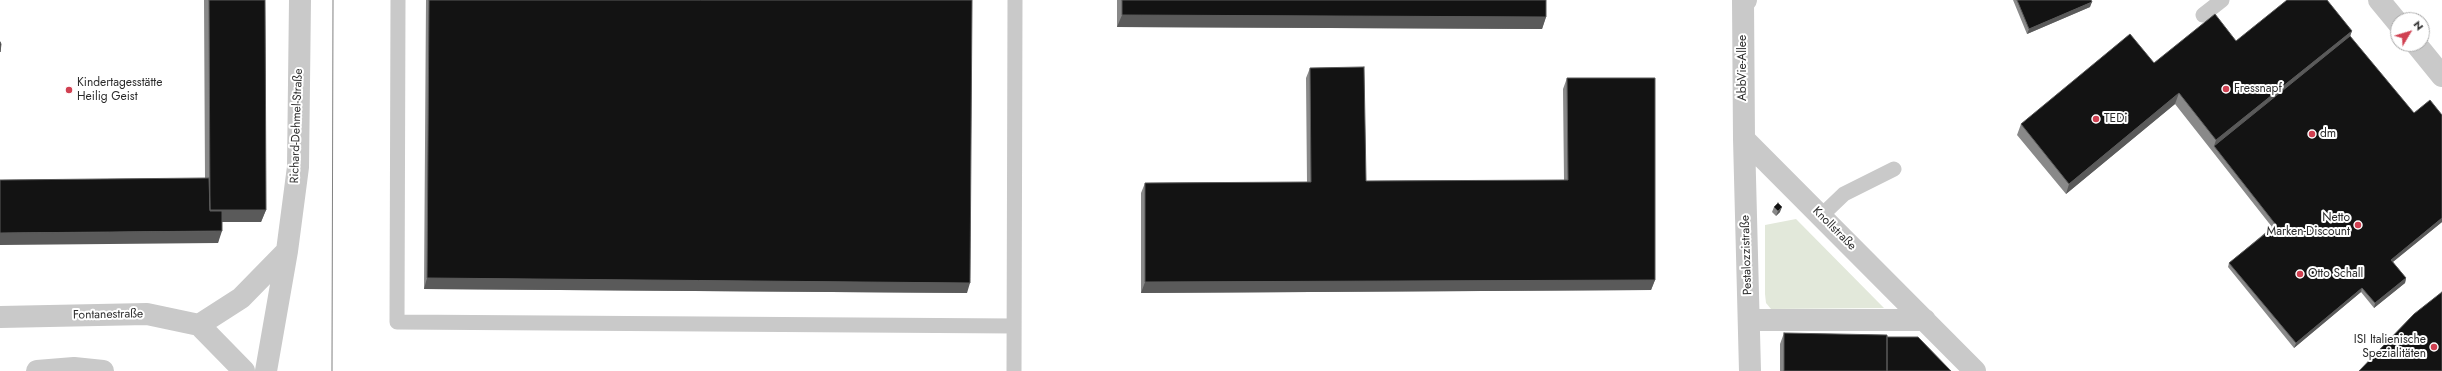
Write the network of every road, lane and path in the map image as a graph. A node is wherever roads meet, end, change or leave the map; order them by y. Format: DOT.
graph roads {
  1 [pos="300,0"];
  2 [pos="398,0"];
  3 [pos="1015,0"];
  4 [pos="1746,0"];
  5 [pos="2222,0"];
  6 [pos="2379,0"];
  7 [pos="2390,13"];
  8 [pos="2203,15"];
  9 [pos="2422,52"];
  10 [pos="2442,76"];
  11 [pos="1744,139"];
  12 [pos="1894,169"];
  13 [pos="1821,216"];
  14 [pos="287,251"];
  15 [pos="0,318"];
  16 [pos="1749,320"];
  17 [pos="1925,320"];
  18 [pos="199,325"];
  19 [pos="1014,326"];
  20 [pos="38,371"];
  21 [pos="103,371"];
  22 [pos="244,371"];
  23 [pos="266,371"];
  24 [pos="1014,371"];
  25 [pos="1750,371"];
  26 [pos="1975,371"];
  1 -- 14 [label="street, Richard-Dehmel-Straße"];
  2 -- 19 [label="lane"];
  3 -- 19 [label="lane"];
  4 -- 11 [label="street, AbbVie-Allee"];
  5 -- 8 [label="lane"];
  6 -- 7 [label="street"];
  9 -- 10 [label="street"];
  11 -- 13 [label="street, Knollstraße"];
  11 -- 16 [label="street, Pestalozzistraße"];
  12 -- 13 [label="lane"];
  13 -- 17 [label="street, Knollstraße"];
  14 -- 18 [label="street"];
  14 -- 23 [label="street, Richard-Dehmel-Straße"];
  15 -- 18 [label="street, Fontanestraße"];
  16 -- 17 [label="street"];
  16 -- 25 [label="street, Pestalozzistraße"];
  17 -- 26 [label="street, Knollstraße"];
  18 -- 22 [label="street"];
  19 -- 24 [label="lane"];
  20 -- 21 [label="street"];
}
